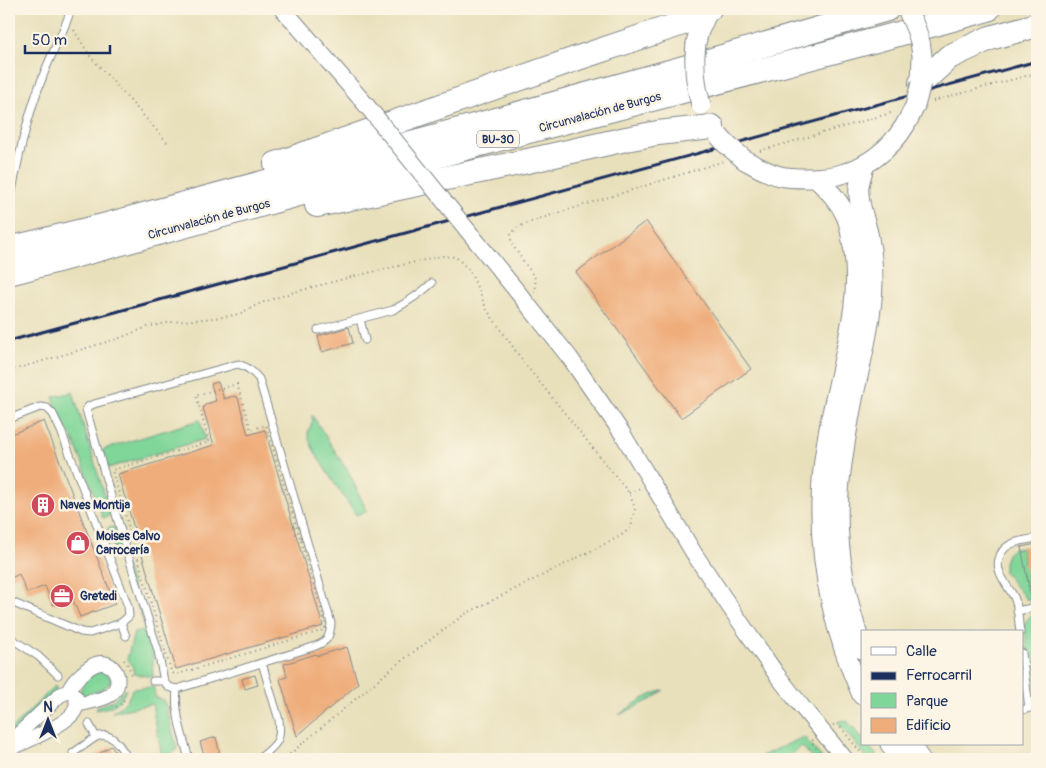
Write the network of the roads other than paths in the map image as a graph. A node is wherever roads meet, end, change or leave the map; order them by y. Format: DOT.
graph roads {
  1 [pos="71,9"];
  2 [pos="283,9"];
  3 [pos="709,9"];
  4 [pos="887,9"];
  5 [pos="907,9"];
  6 [pos="988,9"];
  7 [pos="1037,24"];
  8 [pos="921,83"];
  9 [pos="716,132"];
  10 [pos="865,164"];
  11 [pos="816,178"];
  12 [pos="9,207"];
  13 [pos="99,226"];
  14 [pos="9,249"];
  15 [pos="92,251"];
  16 [pos="9,273"];
  17 [pos="432,283"];
  18 [pos="360,319"];
  19 [pos="318,330"];
  20 [pos="365,340"];
  21 [pos="9,419"];
  22 [pos="1037,538"];
  23 [pos="9,601"];
  24 [pos="1037,607"];
  25 [pos="1017,611"];
  26 [pos="122,623"];
  27 [pos="1020,630"];
  28 [pos="126,636"];
  29 [pos="9,637"];
  30 [pos="861,646"];
  31 [pos="262,663"];
  32 [pos="58,675"];
  33 [pos="153,681"];
  34 [pos="164,681"];
  35 [pos="1024,681"];
  36 [pos="177,689"];
  37 [pos="68,691"];
  38 [pos="861,693"];
  39 [pos="77,705"];
  40 [pos="1037,706"];
  41 [pos="1026,709"];
  42 [pos="89,724"];
  43 [pos="96,737"];
  44 [pos="9,744"];
  45 [pos="891,746"];
  46 [pos="911,746"];
  47 [pos="9,749"];
  48 [pos="73,752"];
  49 [pos="128,759"];
  50 [pos="189,759"];
  51 [pos="259,759"];
  52 [pos="845,759"];
  53 [pos="900,759"];
  54 [pos="920,759"];
  1 -- 12 [label="lane"];
  2 -- 52 [label="street, bridge"];
  3 -- 9 [label="main road, bridge"];
  3 -- 13 [label="highway"];
  4 -- 13 [label="highway, Circunvalación de Burgos / BU-30"];
  5 -- 8 [label="main road, bridge"];
  6 -- 15 [label="highway, Circunvalación de Burgos / BU-30"];
  7 -- 8 [label="highway"];
  8 -- 10 [label="main road, bridge"];
  9 -- 11 [label="main road, bridge"];
  9 -- 15 [label="highway"];
  10 -- 11 [label="main road"];
  10 -- 30 [label="main road"];
  11 -- 38 [label="main road"];
  13 -- 14 [label="highway, Circunvalación de Burgos / BU-30"];
  15 -- 16 [label="highway, Circunvalación de Burgos / BU-30"];
  17 -- 18 [label="lane"];
  18 -- 19 [label="lane"];
  18 -- 20 [label="lane"];
  21 -- 26 [label="lane"];
  22 -- 25 [label="lane"];
  23 -- 26 [label="lane"];
  24 -- 25 [label="lane"];
  25 -- 27 [label="lane"];
  26 -- 28 [label="lane"];
  29 -- 32 [label="lane"];
  31 -- 34 [label="lane"];
  31 -- 36 [label="lane"];
  31 -- 51 [label="lane"];
  33 -- 34 [label="lane"];
  34 -- 36 [label="lane"];
  35 -- 41 [label="lane"];
  36 -- 50 [label="lane"];
  37 -- 39 [label="street"];
  37 -- 39 [label="street"];
  37 -- 44 [label="street"];
  39 -- 47 [label="street"];
  40 -- 41 [label="lane"];
  42 -- 43 [label="lane"];
  43 -- 48 [label="lane"];
  43 -- 49 [label="lane"];
  45 -- 53 [label="main road"];
  46 -- 54 [label="main road"];
}
